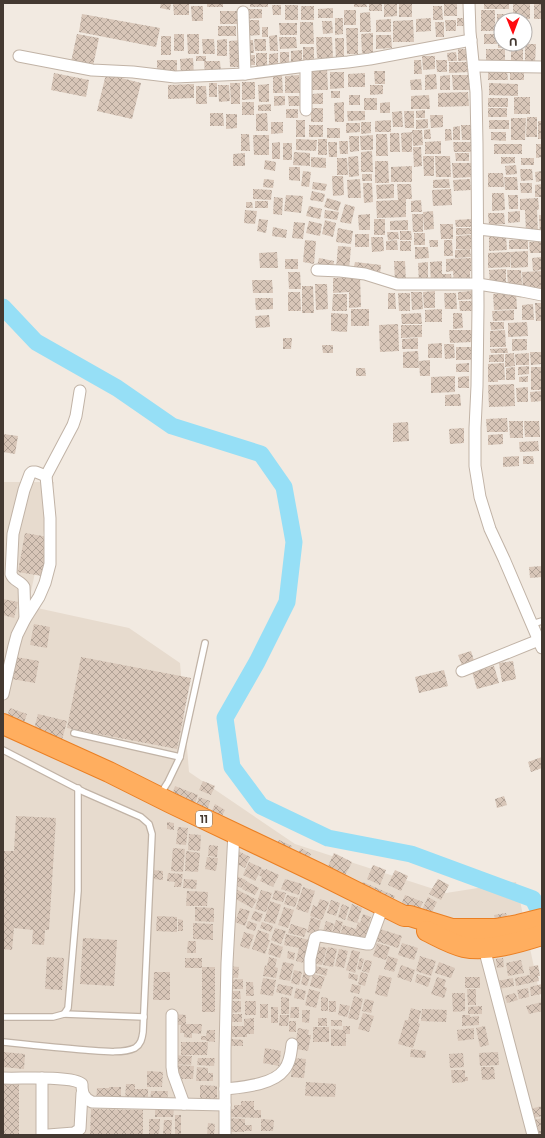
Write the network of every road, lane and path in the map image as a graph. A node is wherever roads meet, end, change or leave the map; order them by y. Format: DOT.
graph roads {
  1 [pos="469,3"];
  2 [pos="242,12"];
  3 [pos="471,40"];
  4 [pos="19,56"];
  5 [pos="306,66"];
  6 [pos="474,66"];
  7 [pos="542,67"];
  8 [pos="245,74"];
  9 [pos="306,110"];
  10 [pos="478,229"];
  11 [pos="542,236"];
  12 [pos="317,270"];
  13 [pos="478,284"];
  14 [pos="542,295"];
  15 [pos="80,391"];
  16 [pos="46,476"];
  17 [pos="25,619"];
  18 [pos="537,623"];
  19 [pos="205,643"];
  20 [pos="540,644"];
  21 [pos="462,671"];
  22 [pos="3,694"];
  23 [pos="3,724"];
  24 [pos="74,733"];
  25 [pos="3,750"];
  26 [pos="180,756"];
  27 [pos="78,788"];
  28 [pos="159,797"];
  29 [pos="234,833"];
  30 [pos="383,906"];
  31 [pos="404,916"];
  32 [pos="542,919"];
  33 [pos="520,933"];
  34 [pos="542,935"];
  35 [pos="484,948"];
  36 [pos="310,970"];
  37 [pos="64,1014"];
  38 [pos="172,1015"];
  39 [pos="3,1017"];
  40 [pos="144,1017"];
  41 [pos="3,1042"];
  42 [pos="292,1044"];
  43 [pos="3,1078"];
  44 [pos="42,1078"];
  45 [pos="226,1089"];
  46 [pos="82,1093"];
  47 [pos="184,1104"];
  48 [pos="225,1105"];
  49 [pos="42,1135"];
  50 [pos="48,1135"];
  51 [pos="225,1135"];
  52 [pos="533,1135"];
  1 -- 3 [label="street"];
  2 -- 8 [label="street"];
  3 -- 5 [label="street"];
  3 -- 6 [label="street"];
  4 -- 8 [label="street"];
  5 -- 8 [label="street"];
  5 -- 9 [label="street"];
  6 -- 7 [label="street"];
  6 -- 10 [label="street"];
  10 -- 11 [label="street"];
  10 -- 13 [label="street"];
  12 -- 13 [label="street"];
  13 -- 14 [label="street"];
  13 -- 18 [label="street"];
  15 -- 16 [label="street"];
  16 -- 17 [label="street"];
  16 -- 17 [label="street"];
  17 -- 22 [label="street"];
  18 -- 20 [label="street"];
  19 -- 26 [label="lane"];
  20 -- 21 [label="street"];
  23 -- 28 [label="highway, 11"];
  24 -- 26 [label="lane"];
  25 -- 27 [label="lane"];
  26 -- 28 [label="lane"];
  27 -- 37 [label="lane"];
  27 -- 40 [label="lane"];
  28 -- 29 [label="highway, 11"];
  29 -- 30 [label="highway, 11"];
  29 -- 45 [label="street"];
  30 -- 31 [label="highway, 11"];
  30 -- 36 [label="street"];
  31 -- 33 [label="highway, 11"];
  31 -- 35 [label="highway, 11"];
  32 -- 33 [label="highway, 11"];
  33 -- 34 [label="highway, 11"];
  33 -- 35 [label="highway, 11"];
  35 -- 52 [label="street"];
  37 -- 39 [label="lane"];
  37 -- 40 [label="lane"];
  38 -- 47 [label="street"];
  40 -- 41 [label="lane"];
  42 -- 45 [label="street"];
  43 -- 44 [label="street"];
  44 -- 46 [label="street"];
  44 -- 49 [label="street"];
  45 -- 48 [label="street"];
  46 -- 47 [label="street"];
  46 -- 50 [label="street"];
  47 -- 48 [label="street"];
  48 -- 51 [label="street"];
}
